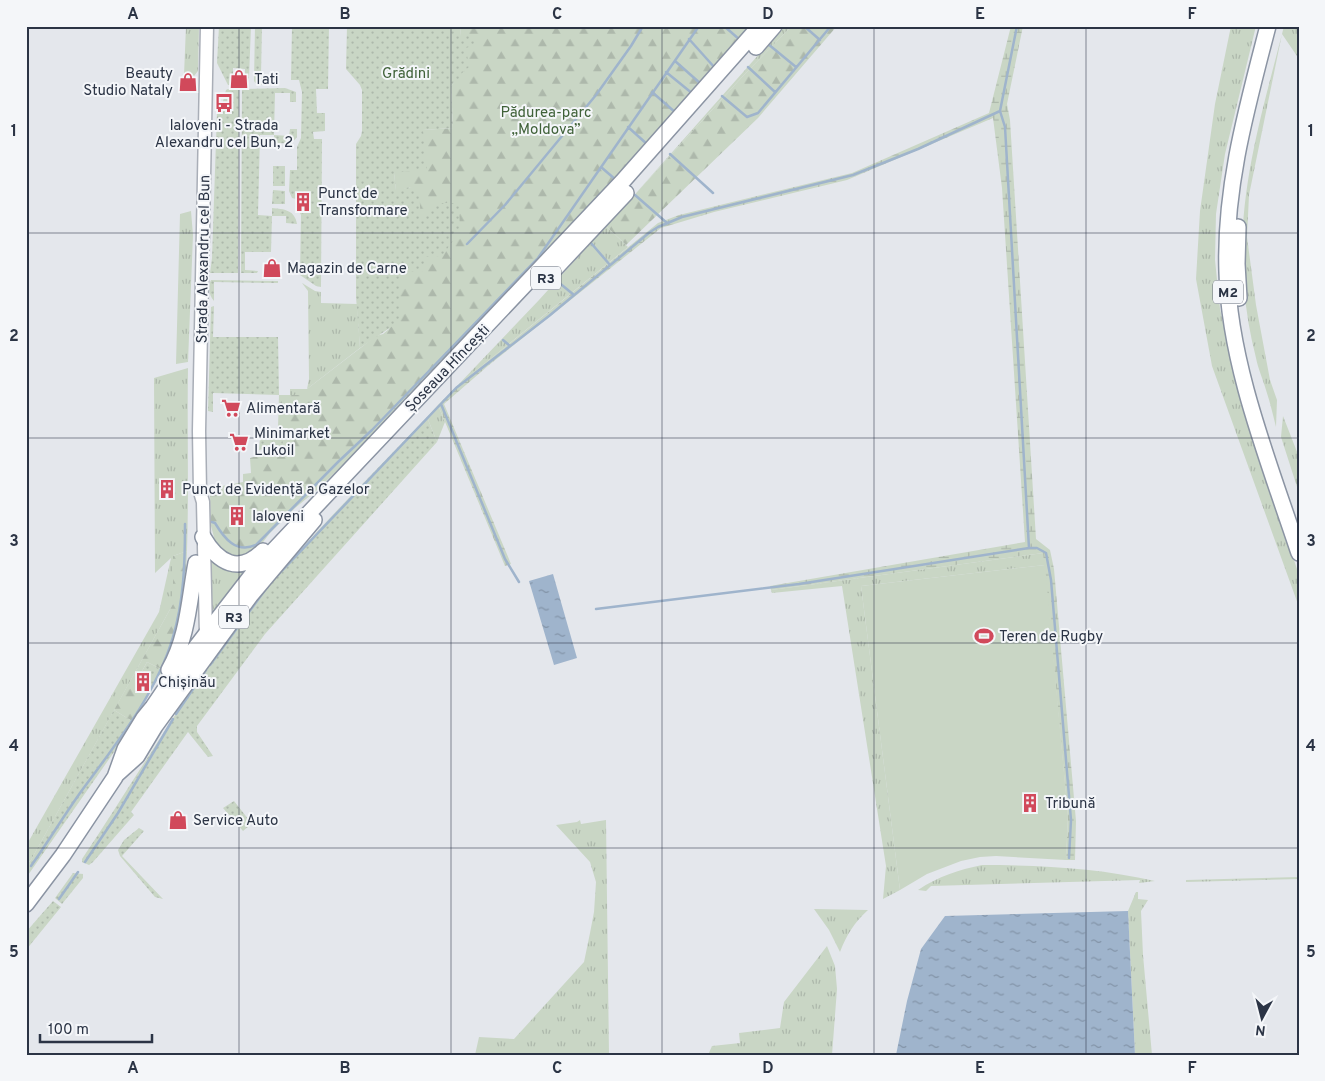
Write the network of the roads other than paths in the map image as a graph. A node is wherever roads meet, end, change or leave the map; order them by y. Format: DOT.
graph roads {
  1 [pos="207,26"];
  2 [pos="760,26"];
  3 [pos="774,26"];
  4 [pos="1268,26"];
  5 [pos="1278,26"];
  6 [pos="403,413"];
  7 [pos="200,492"];
  8 [pos="1299,522"];
  9 [pos="311,524"];
  10 [pos="203,537"];
  11 [pos="1299,553"];
  12 [pos="196,563"];
  13 [pos="225,629"];
  14 [pos="207,635"];
  15 [pos="155,720"];
  16 [pos="26,904"];
  1 -- 7 [label="main road, Strada Alexandru cel Bun"];
  2 -- 6 [label="highway, Șoseaua Hîncești / R3"];
  3 -- 9 [label="highway, Șoseaua Hîncești / R3"];
  4 -- 11 [label="highway, M2"];
  5 -- 8 [label="highway, M2"];
  6 -- 10 [label="highway, R3"];
  6 -- 14 [label="highway, Șoseaua Hîncești / R3"];
  7 -- 10 [label="main road, Strada Alexandru cel Bun"];
  7 -- 12 [label="main road, Strada Alexandru cel Bun"];
  9 -- 13 [label="highway, Șoseaua Hîncești / R3"];
  9 -- 14 [label="highway, R3"];
  10 -- 14 [label="main road, Strada Alexandru cel Bun"];
  12 -- 14 [label="main road, Strada Alexandru cel Bun"];
  12 -- 15 [label="highway, R3"];
  13 -- 14 [label="highway, R3"];
  13 -- 15 [label="highway, Șoseaua Hîncești / R3"];
  14 -- 15 [label="highway, R3"];
  15 -- 16 [label="highway, R3"];
}
